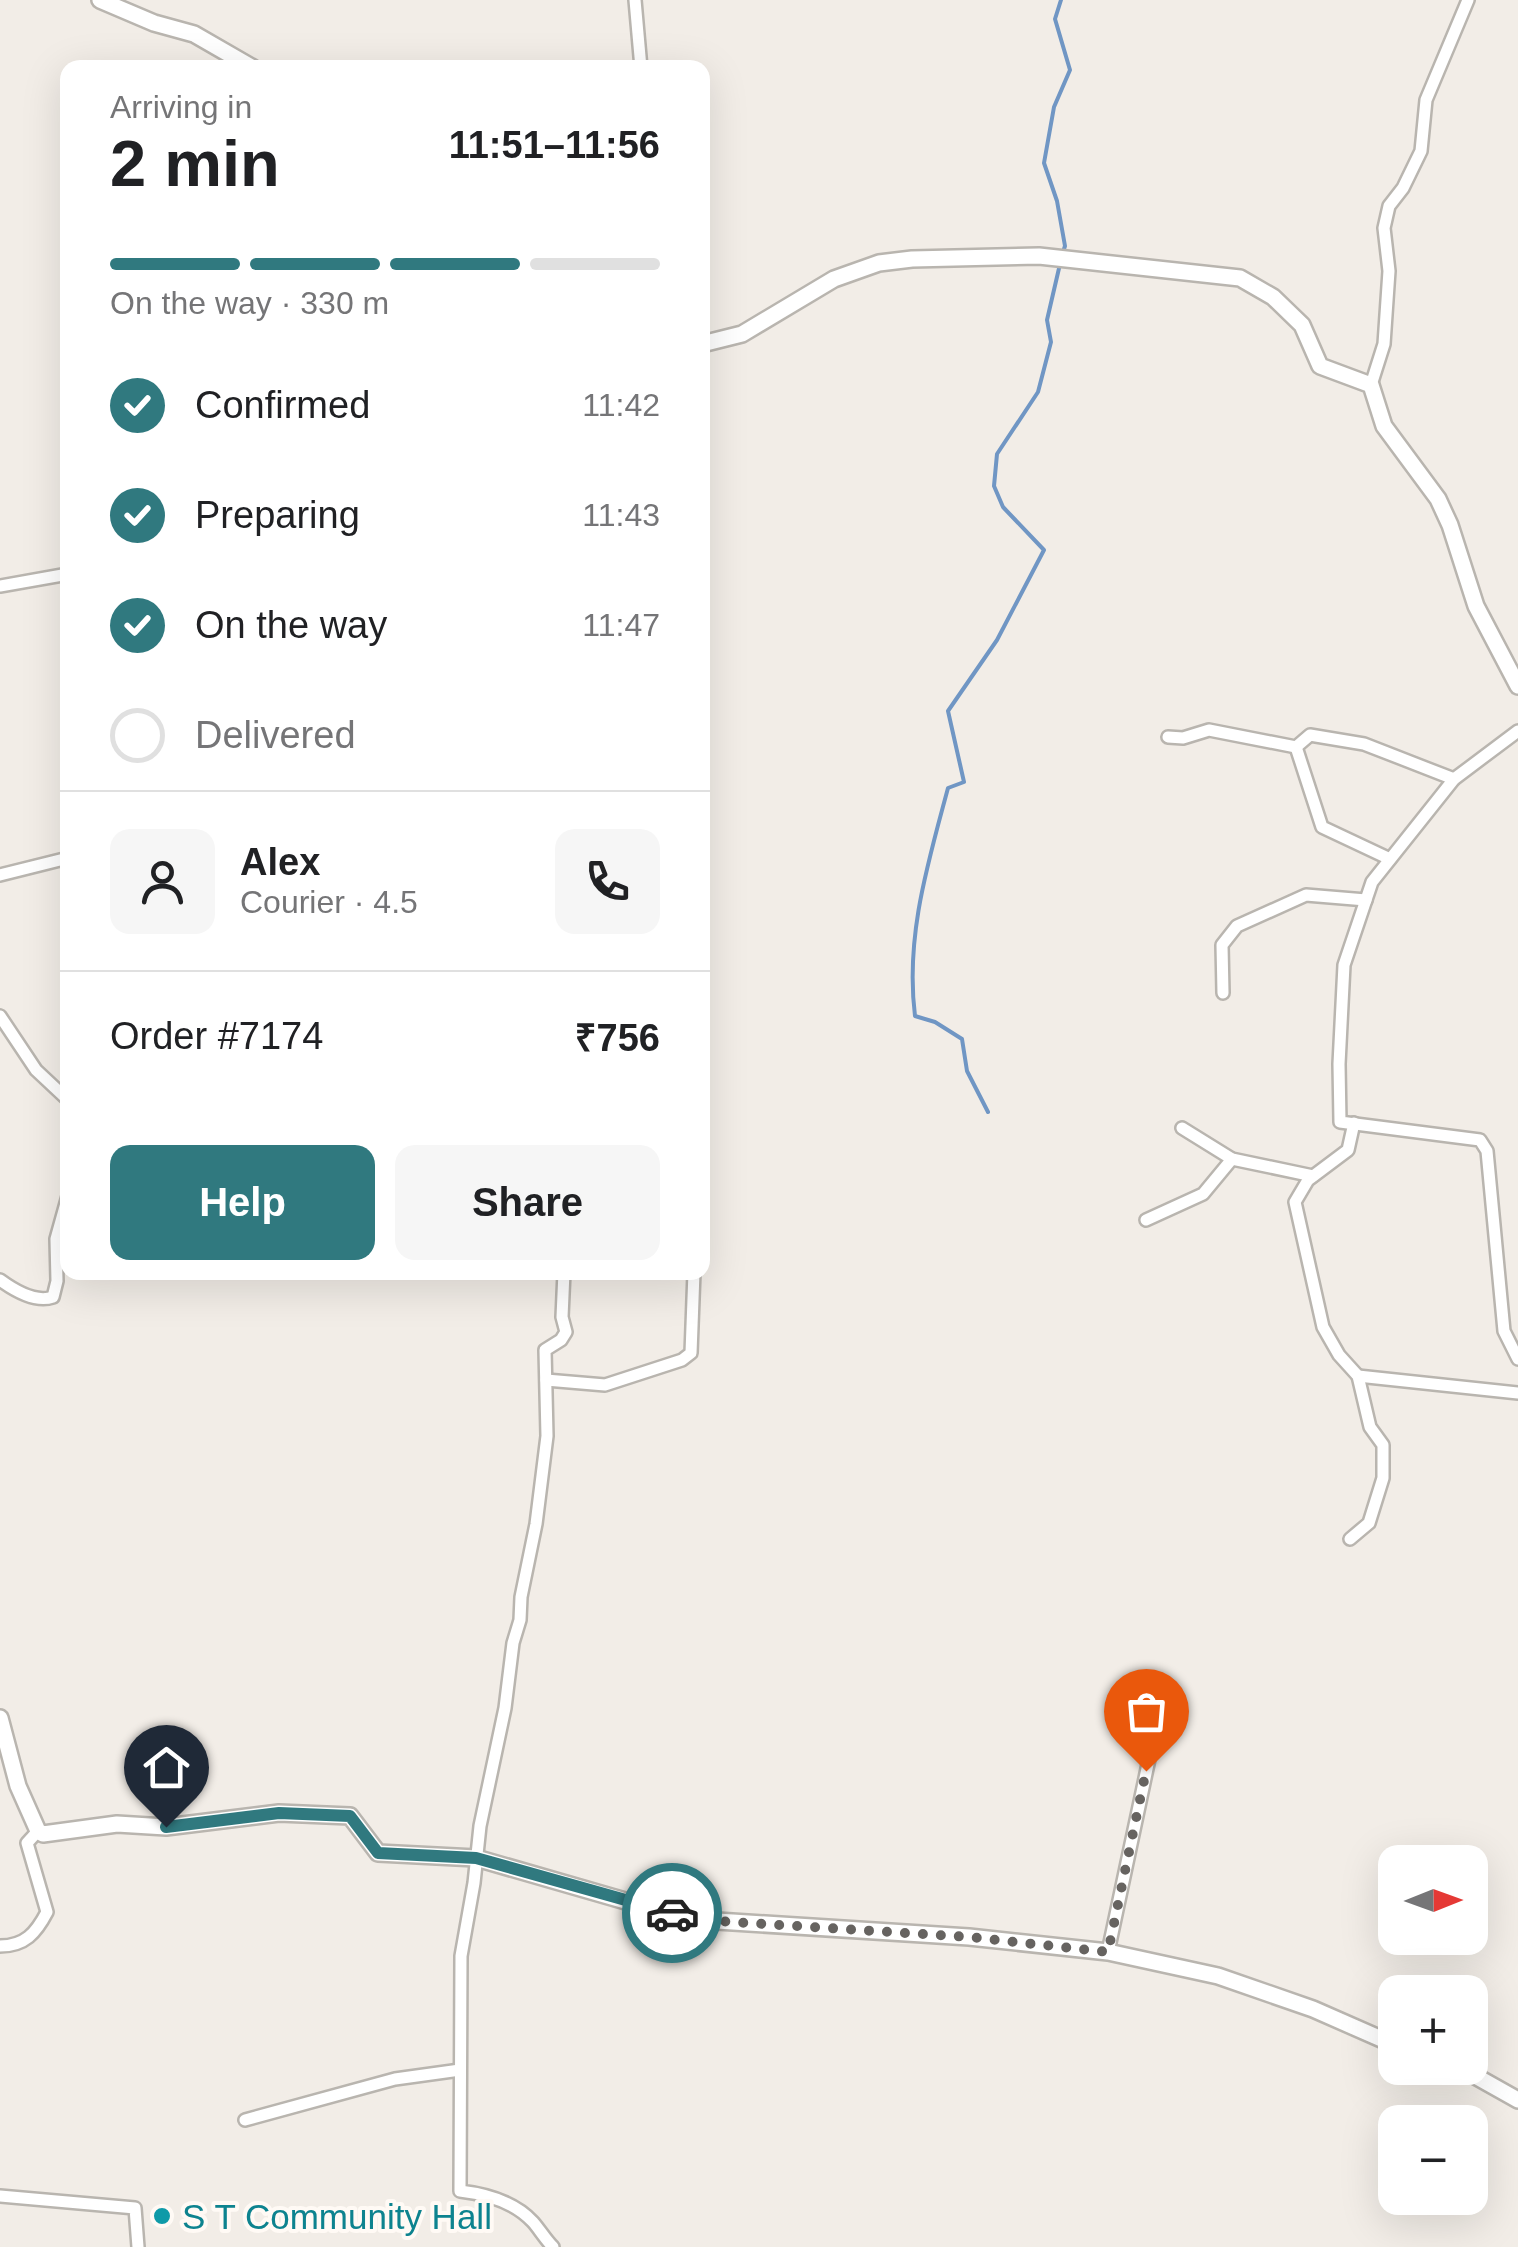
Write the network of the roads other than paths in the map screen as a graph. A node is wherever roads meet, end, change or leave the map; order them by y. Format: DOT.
graph roads {
  1 [pos="100,0"];
  2 [pos="635,0"];
  3 [pos="1468,0"];
  4 [pos="239,60"];
  5 [pos="640,60"];
  6 [pos="710,342"];
  7 [pos="1371,385"];
  8 [pos="60,575"];
  9 [pos="0,586"];
  10 [pos="1518,686"];
  11 [pos="1518,731"];
  12 [pos="1168,737"];
  13 [pos="1296,748"];
  14 [pos="1454,779"];
  15 [pos="1390,859"];
  16 [pos="60,860"];
  17 [pos="0,874"];
  18 [pos="1366,900"];
  19 [pos="1222,993"];
  20 [pos="0,1016"];
  21 [pos="60,1092"];
  22 [pos="1354,1123"];
  23 [pos="1182,1128"];
  24 [pos="1232,1159"];
  25 [pos="1314,1176"];
  26 [pos="1146,1220"];
  27 [pos="60,1225"];
  28 [pos="0,1280"];
  29 [pos="564,1280"];
  30 [pos="694,1280"];
  31 [pos="1518,1359"];
  32 [pos="1358,1376"];
  33 [pos="546,1380"];
  34 [pos="1518,1393"];
  35 [pos="1350,1539"];
  36 [pos="1158,1692"];
  37 [pos="0,1718"];
  38 [pos="38,1831"];
  39 [pos="476,1858"];
  40 [pos="0,1946"];
  41 [pos="1108,1952"];
  42 [pos="1378,2037"];
  43 [pos="460,2070"];
  44 [pos="1488,2083"];
  45 [pos="1518,2100"];
  46 [pos="245,2120"];
  47 [pos="0,2196"];
  48 [pos="138,2247"];
  49 [pos="553,2247"];
  1 -- 4 [label="main road"];
  2 -- 5 [label="street"];
  3 -- 7 [label="street"];
  6 -- 7 [label="main road"];
  7 -- 10 [label="main road"];
  8 -- 9 [label="street"];
  11 -- 14 [label="street"];
  12 -- 13 [label="street"];
  13 -- 14 [label="street"];
  13 -- 15 [label="street"];
  14 -- 15 [label="street"];
  15 -- 18 [label="street"];
  16 -- 17 [label="street"];
  18 -- 19 [label="street"];
  18 -- 22 [label="street"];
  20 -- 21 [label="street"];
  22 -- 25 [label="street"];
  22 -- 31 [label="street"];
  23 -- 24 [label="street"];
  24 -- 25 [label="street"];
  24 -- 26 [label="street"];
  25 -- 32 [label="street"];
  27 -- 28 [label="street"];
  29 -- 33 [label="street"];
  30 -- 33 [label="street"];
  32 -- 34 [label="street"];
  32 -- 35 [label="street"];
  33 -- 39 [label="street"];
  36 -- 41 [label="street"];
  37 -- 38 [label="main road"];
  38 -- 39 [label="main road"];
  38 -- 40 [label="street"];
  39 -- 41 [label="main road"];
  39 -- 43 [label="street"];
  41 -- 42 [label="main road"];
  43 -- 46 [label="street"];
  43 -- 49 [label="street"];
  44 -- 45 [label="main road"];
  47 -- 48 [label="street"];
}
